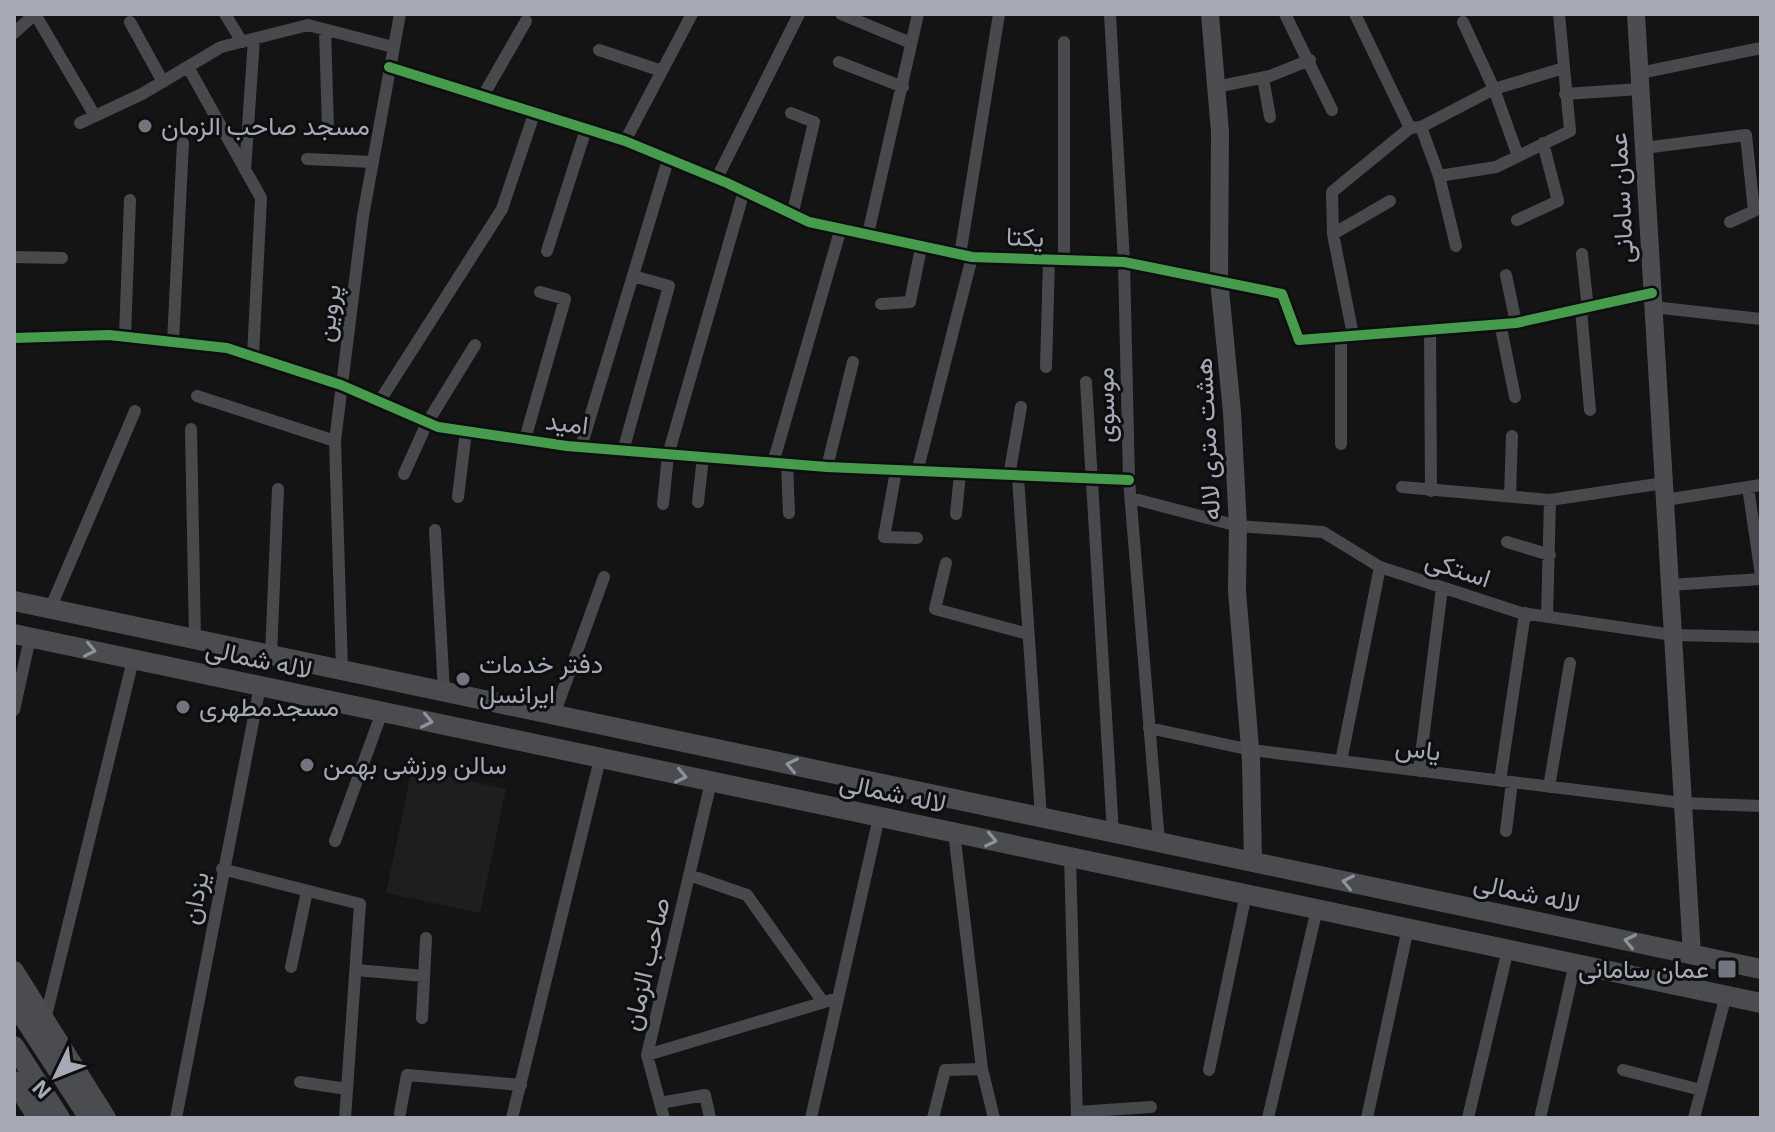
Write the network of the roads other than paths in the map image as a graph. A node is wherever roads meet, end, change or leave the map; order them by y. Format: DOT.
graph roads {
  1 [pos="35,14"];
  2 [pos="225,14"];
  3 [pos="399,14"];
  4 [pos="692,14"];
  5 [pos="799,14"];
  6 [pos="841,14"];
  7 [pos="918,14"];
  8 [pos="999,14"];
  9 [pos="1110,14"];
  10 [pos="1210,14"];
  11 [pos="1285,14"];
  12 [pos="1355,14"];
  13 [pos="1559,14"];
  14 [pos="1636,14"];
  15 [pos="526,21"];
  16 [pos="130,22"];
  17 [pos="1463,22"];
  18 [pos="325,30"];
  19 [pos="14,33"];
  20 [pos="248,40"];
  21 [pos="1064,42"];
  22 [pos="911,43"];
  23 [pos="393,47"];
  24 [pos="1761,48"];
  25 [pos="599,50"];
  26 [pos="1310,60"];
  27 [pos="839,62"];
  28 [pos="188,67"];
  29 [pos="389,67"];
  30 [pos="1564,68"];
  31 [pos="659,70"];
  32 [pos="1263,78"];
  33 [pos="1640,81"];
  34 [pos="163,82"];
  35 [pos="903,87"];
  36 [pos="1216,87"];
  37 [pos="1494,89"];
  38 [pos="1565,94"];
  39 [pos="483,96"];
  40 [pos="1332,110"];
  41 [pos="535,111"];
  42 [pos="791,113"];
  43 [pos="95,116"];
  44 [pos="1270,117"];
  45 [pos="80,123"];
  46 [pos="1416,127"];
  47 [pos="328,128"];
  48 [pos="586,129"];
  49 [pos="625,141"];
  50 [pos="183,143"];
  51 [pos="1543,143"];
  52 [pos="1644,148"];
  53 [pos="1518,156"];
  54 [pos="307,159"];
  55 [pos="668,160"];
  56 [pos="373,162"];
  57 [pos="245,170"];
  58 [pos="1439,176"];
  59 [pos="716,180"];
  60 [pos="744,191"];
  61 [pos="130,200"];
  62 [pos="1390,201"];
  63 [pos="792,216"];
  64 [pos="1517,220"];
  65 [pos="1730,222"];
  66 [pos="841,228"];
  67 [pos="868,234"];
  68 [pos="1333,234"];
  69 [pos="1456,246"];
  70 [pos="921,248"];
  71 [pos="547,251"];
  72 [pos="1582,254"];
  73 [pos="966,256"];
  74 [pos="14,257"];
  75 [pos="62,258"];
  76 [pos="1064,259"];
  77 [pos="1049,260"];
  78 [pos="1124,262"];
  79 [pos="1506,275"];
  80 [pos="633,276"];
  81 [pos="1219,280"];
  82 [pos="540,292"];
  83 [pos="1653,300"];
  84 [pos="881,304"];
  85 [pos="1585,309"];
  86 [pos="1761,319"];
  87 [pos="1500,323"];
  88 [pos="1516,323"];
  89 [pos="1430,328"];
  90 [pos="1347,335"];
  91 [pos="125,337"];
  92 [pos="14,338"];
  93 [pos="173,342"];
  94 [pos="475,345"];
  95 [pos="253,356"];
  96 [pos="853,362"];
  97 [pos="1046,367"];
  98 [pos="1086,382"];
  99 [pos="341,385"];
  100 [pos="197,396"];
  101 [pos="1515,397"];
  102 [pos="379,402"];
  103 [pos="1021,407"];
  104 [pos="1590,410"];
  105 [pos="135,411"];
  106 [pos="427,423"];
  107 [pos="191,429"];
  108 [pos="466,431"];
  109 [pos="1512,436"];
  110 [pos="525,439"];
  111 [pos="335,441"];
  112 [pos="1341,444"];
  113 [pos="581,447"];
  114 [pos="623,451"];
  115 [pos="668,455"];
  116 [pos="703,457"];
  117 [pos="773,463"];
  118 [pos="787,464"];
  119 [pos="827,467"];
  120 [pos="896,471"];
  121 [pos="917,472"];
  122 [pos="404,474"];
  123 [pos="960,474"];
  124 [pos="1013,476"];
  125 [pos="1090,479"];
  126 [pos="1129,480"];
  127 [pos="1754,486"];
  128 [pos="1402,487"];
  129 [pos="278,489"];
  130 [pos="1431,491"];
  131 [pos="1664,491"];
  132 [pos="1510,496"];
  133 [pos="458,497"];
  134 [pos="1131,498"];
  135 [pos="1550,500"];
  136 [pos="698,502"];
  137 [pos="663,504"];
  138 [pos="789,513"];
  139 [pos="956,514"];
  140 [pos="1238,526"];
  141 [pos="435,530"];
  142 [pos="917,538"];
  143 [pos="1507,542"];
  144 [pos="1550,555"];
  145 [pos="946,563"];
  146 [pos="1380,567"];
  147 [pos="604,577"];
  148 [pos="1761,577"];
  149 [pos="1670,585"];
  150 [pos="1442,588"];
  151 [pos="14,601"];
  152 [pos="50,609"];
  153 [pos="1525,613"];
  154 [pos="1547,617"];
  155 [pos="1028,634"];
  156 [pos="1673,635"];
  157 [pos="22,636"];
  158 [pos="1761,637"];
  159 [pos="195,639"];
  160 [pos="271,655"];
  161 [pos="133,660"];
  162 [pos="1570,663"];
  163 [pos="342,670"];
  164 [pos="260,686"];
  165 [pos="444,692"];
  166 [pos="480,699"];
  167 [pos="14,710"];
  168 [pos="382,712"];
  169 [pos="554,715"];
  170 [pos="1149,728"];
  171 [pos="473,731"];
  172 [pos="1251,750"];
  173 [pos="600,759"];
  174 [pos="1341,761"];
  175 [pos="1419,771"];
  176 [pos="711,782"];
  177 [pos="1506,782"];
  178 [pos="1549,787"];
  179 [pos="1683,803"];
  180 [pos="1761,806"];
  181 [pos="879,817"];
  182 [pos="1041,817"];
  183 [pos="1506,831"];
  184 [pos="954,832"];
  185 [pos="1113,833"];
  186 [pos="335,841"];
  187 [pos="1159,842"];
  188 [pos="1070,857"];
  189 [pos="1253,862"];
  190 [pos="222,869"];
  191 [pos="689,875"];
  192 [pos="307,891"];
  193 [pos="1389,891"];
  194 [pos="1246,894"];
  195 [pos="1473,908"];
  196 [pos="1317,909"];
  197 [pos="1364,919"];
  198 [pos="1408,928"];
  199 [pos="1447,936"];
  200 [pos="426,938"];
  201 [pos="1508,949"];
  202 [pos="1692,955"];
  203 [pos="1575,963"];
  204 [pos="291,967"];
  205 [pos="1761,969"];
  206 [pos="356,970"];
  207 [pos="14,971"];
  208 [pos="424,976"];
  209 [pos="1726,995"];
  210 [pos="838,998"];
  211 [pos="823,1002"];
  212 [pos="14,1003"];
  213 [pos="1761,1003"];
  214 [pos="422,1018"];
  215 [pos="45,1020"];
  216 [pos="14,1046"];
  217 [pos="647,1055"];
  218 [pos="982,1069"];
  219 [pos="1209,1070"];
  220 [pos="1623,1070"];
  221 [pos="14,1081"];
  222 [pos="300,1082"];
  223 [pos="521,1085"];
  224 [pos="347,1089"];
  225 [pos="1701,1090"];
  226 [pos="660,1103"];
  227 [pos="1151,1107"];
  228 [pos="400,1113"];
  229 [pos="1541,1114"];
  230 [pos="1077,1115"];
  231 [pos="516,1117"];
  232 [pos="38,1118"];
  233 [pos="60,1118"];
  234 [pos="89,1118"];
  235 [pos="106,1118"];
  236 [pos="176,1118"];
  237 [pos="345,1118"];
  238 [pos="664,1118"];
  239 [pos="710,1118"];
  240 [pos="811,1118"];
  241 [pos="933,1118"];
  242 [pos="994,1118"];
  243 [pos="1268,1118"];
  244 [pos="1367,1118"];
  245 [pos="1468,1118"];
  246 [pos="1694,1118"];
  1 -- 19 [label="street"];
  1 -- 43 [label="street"];
  2 -- 20 [label="street"];
  3 -- 23 [label="street, پروین"];
  4 -- 31 [label="street"];
  5 -- 59 [label="street"];
  6 -- 22 [label="street"];
  7 -- 22 [label="street"];
  8 -- 73 [label="street"];
  9 -- 78 [label="street, موسوی"];
  10 -- 36 [label="street, هشت متری لاله"];
  11 -- 26 [label="street"];
  12 -- 46 [label="street"];
  13 -- 30 [label="street"];
  14 -- 33 [label="street, عمان سامانی"];
  15 -- 39 [label="street"];
  16 -- 34 [label="street"];
  17 -- 37 [label="street"];
  18 -- 20 [label="street"];
  18 -- 23 [label="street"];
  18 -- 47 [label="street"];
  20 -- 28 [label="street"];
  20 -- 57 [label="street"];
  21 -- 76 [label="street"];
  22 -- 35 [label="street"];
  23 -- 29 [label="street, پروین"];
  24 -- 33 [label="street"];
  25 -- 31 [label="street"];
  26 -- 32 [label="street"];
  26 -- 40 [label="street"];
  27 -- 35 [label="street"];
  28 -- 34 [label="street"];
  28 -- 57 [label="street"];
  29 -- 39 [label="street, یکتا"];
  29 -- 56 [label="street, پروین"];
  30 -- 37 [label="street"];
  30 -- 38 [label="street"];
  31 -- 49 [label="street"];
  32 -- 36 [label="street"];
  32 -- 44 [label="street"];
  33 -- 38 [label="street"];
  33 -- 52 [label="street, عمان سامانی"];
  34 -- 43 [label="street"];
  35 -- 67 [label="street"];
  36 -- 81 [label="street, هشت متری لاله"];
  37 -- 46 [label="street"];
  37 -- 53 [label="street"];
  38 -- 51 [label="street"];
  39 -- 41 [label="street, یکتا"];
  41 -- 48 [label="street, یکتا"];
  41 -- 102 [label="street"];
  42 -- 63 [label="street"];
  43 -- 45 [label="street"];
  46 -- 58 [label="street"];
  46 -- 68 [label="street"];
  48 -- 49 [label="street, یکتا"];
  48 -- 71 [label="street"];
  49 -- 55 [label="street, یکتا"];
  50 -- 93 [label="street"];
  51 -- 53 [label="street"];
  51 -- 64 [label="street"];
  52 -- 65 [label="street"];
  52 -- 83 [label="street, عمان سامانی"];
  53 -- 58 [label="street"];
  54 -- 56 [label="street"];
  55 -- 59 [label="street, یکتا"];
  55 -- 80 [label="street"];
  56 -- 99 [label="street, پروین"];
  57 -- 95 [label="street"];
  58 -- 69 [label="street"];
  59 -- 60 [label="street, یکتا"];
  60 -- 63 [label="street, یکتا"];
  60 -- 115 [label="street"];
  61 -- 91 [label="street"];
  62 -- 68 [label="street"];
  63 -- 66 [label="street, یکتا"];
  66 -- 67 [label="street, یکتا"];
  66 -- 117 [label="street"];
  67 -- 70 [label="street, یکتا"];
  68 -- 90 [label="street"];
  70 -- 73 [label="street, یکتا"];
  70 -- 84 [label="street"];
  72 -- 85 [label="street"];
  73 -- 77 [label="street, یکتا"];
  73 -- 121 [label="street"];
  74 -- 75 [label="street"];
  76 -- 77 [label="street, یکتا"];
  76 -- 78 [label="street, یکتا"];
  77 -- 97 [label="street"];
  78 -- 81 [label="street, یکتا"];
  78 -- 126 [label="street, موسوی"];
  79 -- 88 [label="street"];
  80 -- 113 [label="street"];
  80 -- 114 [label="street"];
  81 -- 90 [label="street, یکتا"];
  81 -- 140 [label="street, هشت متری لاله"];
  82 -- 110 [label="street"];
  83 -- 85 [label="street, یکتا"];
  83 -- 86 [label="street"];
  83 -- 131 [label="street, عمان سامانی"];
  85 -- 88 [label="street, یکتا"];
  85 -- 104 [label="street"];
  87 -- 88 [label="street, یکتا"];
  87 -- 89 [label="street, یکتا"];
  87 -- 101 [label="street"];
  89 -- 90 [label="street, یکتا"];
  89 -- 130 [label="street"];
  90 -- 112 [label="street"];
  91 -- 92 [label="street, امید"];
  91 -- 93 [label="street, امید"];
  93 -- 95 [label="street, امید"];
  94 -- 106 [label="street"];
  95 -- 99 [label="street, امید"];
  96 -- 119 [label="street"];
  98 -- 125 [label="street"];
  99 -- 102 [label="street, امید"];
  99 -- 111 [label="street, پروین"];
  100 -- 111 [label="street"];
  102 -- 106 [label="street, امید"];
  103 -- 124 [label="street"];
  105 -- 152 [label="street"];
  106 -- 108 [label="street, امید"];
  106 -- 122 [label="street"];
  107 -- 159 [label="street"];
  108 -- 110 [label="street, امید"];
  108 -- 133 [label="street"];
  109 -- 132 [label="street"];
  110 -- 113 [label="street, امید"];
  111 -- 163 [label="street, پروین"];
  113 -- 114 [label="street, امید"];
  114 -- 115 [label="street, امید"];
  115 -- 116 [label="street, امید"];
  115 -- 137 [label="street"];
  116 -- 117 [label="street, امید"];
  116 -- 136 [label="street"];
  117 -- 118 [label="street, امید"];
  118 -- 119 [label="street, امید"];
  118 -- 138 [label="street"];
  119 -- 120 [label="street, امید"];
  120 -- 121 [label="street, امید"];
  120 -- 142 [label="street"];
  121 -- 123 [label="street, امید"];
  123 -- 124 [label="street, امید"];
  123 -- 139 [label="street"];
  124 -- 125 [label="street, امید"];
  124 -- 155 [label="street"];
  125 -- 126 [label="street, امید"];
  125 -- 185 [label="street"];
  126 -- 134 [label="street, موسوی"];
  127 -- 131 [label="street"];
  127 -- 148 [label="street"];
  128 -- 130 [label="street"];
  129 -- 160 [label="street"];
  130 -- 132 [label="street"];
  131 -- 135 [label="street"];
  131 -- 149 [label="street, عمان سامانی"];
  132 -- 135 [label="street"];
  134 -- 140 [label="street, استکی"];
  134 -- 170 [label="street, موسوی"];
  135 -- 144 [label="street"];
  140 -- 146 [label="street, استکی"];
  140 -- 172 [label="street, هشت متری لاله"];
  141 -- 165 [label="street"];
  143 -- 144 [label="street"];
  144 -- 154 [label="street"];
  145 -- 155 [label="street"];
  146 -- 150 [label="street, استکی"];
  146 -- 174 [label="street"];
  147 -- 169 [label="street"];
  148 -- 149 [label="street"];
  149 -- 156 [label="street, عمان سامانی"];
  150 -- 153 [label="street, استکی"];
  150 -- 175 [label="street"];
  151 -- 152 [label="main road, لاله شمالی"];
  152 -- 159 [label="main road, لاله شمالی"];
  153 -- 154 [label="street, استکی"];
  153 -- 177 [label="street"];
  154 -- 156 [label="street, استکی"];
  155 -- 182 [label="street"];
  156 -- 158 [label="street, استکی"];
  156 -- 179 [label="street, عمان سامانی"];
  157 -- 161 [label="main road, لاله شمالی, one-way"];
  157 -- 167 [label="street"];
  159 -- 160 [label="main road, لاله شمالی"];
  160 -- 163 [label="main road, لاله شمالی"];
  161 -- 164 [label="main road, لاله شمالی"];
  161 -- 215 [label="street"];
  162 -- 178 [label="street"];
  163 -- 165 [label="main road, لاله شمالی"];
  164 -- 168 [label="main road, لاله شمالی"];
  164 -- 190 [label="street, یزدان"];
  165 -- 166 [label="main road, لاله شمالی"];
  166 -- 169 [label="main road, لاله شمالی"];
  166 -- 171 [label="main road"];
  168 -- 171 [label="main road, لاله شمالی, one-way"];
  168 -- 186 [label="street"];
  182 -- 169 [label="main road, لاله شمالی, one-way"];
  170 -- 172 [label="street, یاس"];
  170 -- 187 [label="street, موسوی"];
  171 -- 173 [label="main road, لاله شمالی"];
  172 -- 174 [label="street, یاس"];
  172 -- 189 [label="street, هشت متری لاله"];
  173 -- 176 [label="main road, لاله شمالی, one-way"];
  173 -- 223 [label="street"];
  174 -- 175 [label="street, یاس"];
  175 -- 177 [label="street, یاس"];
  176 -- 181 [label="main road, لاله شمالی"];
  176 -- 191 [label="street, صاحب الزمان"];
  177 -- 178 [label="street, یاس"];
  177 -- 183 [label="street"];
  178 -- 179 [label="street, یاس"];
  179 -- 180 [label="street, یاس"];
  179 -- 202 [label="street, عمان سامانی"];
  181 -- 184 [label="main road, لاله شمالی"];
  181 -- 210 [label="street"];
  182 -- 185 [label="main road, لاله شمالی"];
  184 -- 188 [label="main road, لاله شمالی, one-way"];
  184 -- 218 [label="street"];
  185 -- 187 [label="main road, لاله شمالی"];
  187 -- 189 [label="main road, لاله شمالی"];
  188 -- 194 [label="main road, لاله شمالی"];
  188 -- 230 [label="street"];
  193 -- 189 [label="main road, لاله شمالی, one-way"];
  190 -- 192 [label="street"];
  190 -- 236 [label="street, یزدان"];
  191 -- 211 [label="street"];
  191 -- 217 [label="street, صاحب الزمان"];
  192 -- 204 [label="street"];
  192 -- 206 [label="street"];
  193 -- 195 [label="main road, لاله شمالی"];
  193 -- 197 [label="main road"];
  194 -- 196 [label="main road, لاله شمالی"];
  194 -- 219 [label="street"];
  195 -- 199 [label="main road"];
  202 -- 195 [label="main road, لاله شمالی, one-way"];
  196 -- 197 [label="main road, لاله شمالی"];
  196 -- 243 [label="street"];
  197 -- 198 [label="main road, لاله شمالی"];
  198 -- 199 [label="main road, لاله شمالی"];
  198 -- 244 [label="street"];
  199 -- 201 [label="main road, لاله شمالی"];
  200 -- 208 [label="street"];
  201 -- 203 [label="main road, لاله شمالی"];
  201 -- 245 [label="street"];
  202 -- 205 [label="main road, لاله شمالی"];
  203 -- 209 [label="main road, لاله شمالی"];
  203 -- 229 [label="street"];
  206 -- 208 [label="street"];
  206 -- 224 [label="street"];
  207 -- 215 [label="main road"];
  208 -- 214 [label="street"];
  209 -- 213 [label="main road, لاله شمالی"];
  209 -- 225 [label="street"];
  210 -- 211 [label="street, صاحب الزمان"];
  210 -- 240 [label="street"];
  211 -- 217 [label="street, صاحب الزمان"];
  212 -- 234 [label="main road"];
  215 -- 235 [label="main road"];
  216 -- 233 [label="main road"];
  217 -- 226 [label="street"];
  218 -- 241 [label="street"];
  218 -- 242 [label="street"];
  220 -- 225 [label="street"];
  221 -- 232 [label="main road"];
  222 -- 224 [label="street"];
  223 -- 228 [label="street"];
  223 -- 231 [label="street"];
  224 -- 237 [label="street"];
  225 -- 246 [label="street"];
  226 -- 238 [label="street"];
  226 -- 239 [label="street"];
  227 -- 230 [label="street"];
}
